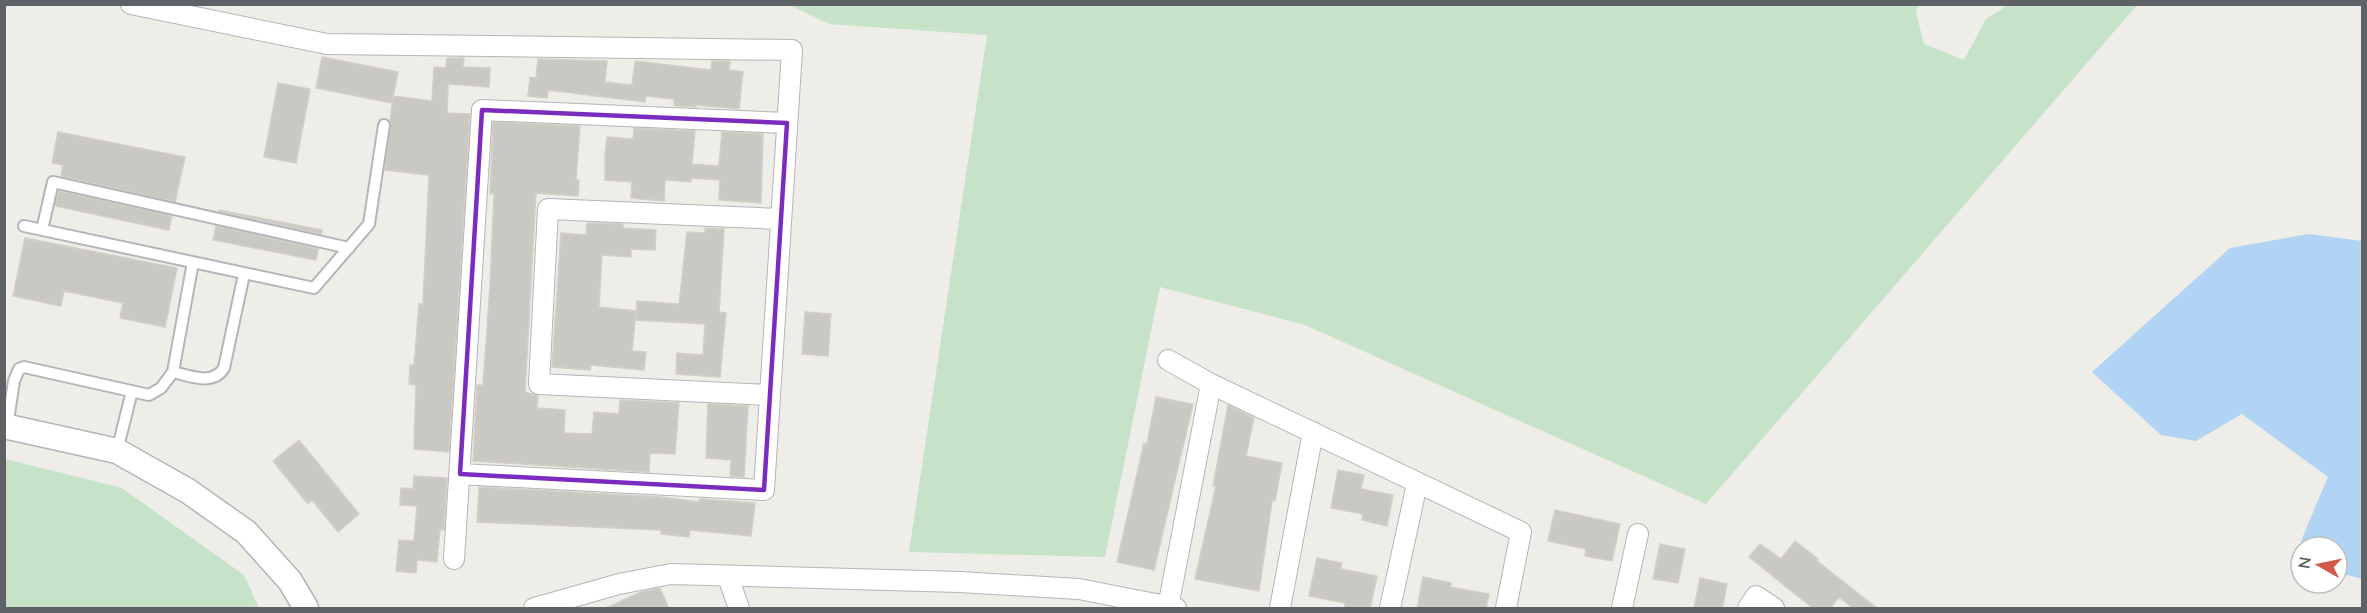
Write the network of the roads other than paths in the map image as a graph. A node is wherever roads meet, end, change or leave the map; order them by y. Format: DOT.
graph roads {
  1 [pos="131,4"];
  2 [pos="182,4"];
  3 [pos="216,22"];
  4 [pos="787,123"];
  5 [pos="384,125"];
  6 [pos="781,219"];
  7 [pos="24,226"];
  8 [pos="42,230"];
  9 [pos="349,248"];
  10 [pos="193,262"];
  11 [pos="243,274"];
  12 [pos="1168,360"];
  13 [pos="173,372"];
  14 [pos="1211,384"];
  15 [pos="132,391"];
  16 [pos="770,395"];
  17 [pos="6,427"];
  18 [pos="1313,432"];
  19 [pos="117,451"];
  20 [pos="460,474"];
  21 [pos="1417,484"];
  22 [pos="1638,534"];
  23 [pos="454,559"];
  24 [pos="728,577"];
  25 [pos="1172,608"];
  26 [pos="306,609"];
  27 [pos="534,609"];
  28 [pos="739,609"];
  29 [pos="1281,609"];
  30 [pos="1390,609"];
  31 [pos="1506,609"];
  32 [pos="1622,609"];
  33 [pos="1749,609"];
  34 [pos="1774,609"];
  1 -- 3 [label="street"];
  2 -- 3 [label="street"];
  3 -- 4 [label="street"];
  4 -- 6 [label="street"];
  4 -- 20 [label="street"];
  5 -- 9 [label="lane"];
  6 -- 16 [label="street"];
  6 -- 16 [label="street"];
  7 -- 8 [label="lane"];
  8 -- 9 [label="lane"];
  8 -- 10 [label="lane"];
  9 -- 11 [label="lane"];
  10 -- 11 [label="lane"];
  10 -- 13 [label="lane"];
  11 -- 13 [label="lane"];
  12 -- 14 [label="street"];
  13 -- 15 [label="lane"];
  14 -- 18 [label="street"];
  14 -- 25 [label="street"];
  15 -- 17 [label="lane"];
  15 -- 19 [label="lane"];
  16 -- 20 [label="street"];
  17 -- 19 [label="street"];
  18 -- 21 [label="street"];
  18 -- 29 [label="street"];
  19 -- 26 [label="street"];
  20 -- 23 [label="street"];
  21 -- 30 [label="street"];
  21 -- 31 [label="street"];
  22 -- 32 [label="street"];
  24 -- 25 [label="street"];
  24 -- 27 [label="street"];
  24 -- 28 [label="street"];
  33 -- 34 [label="street"];
}
